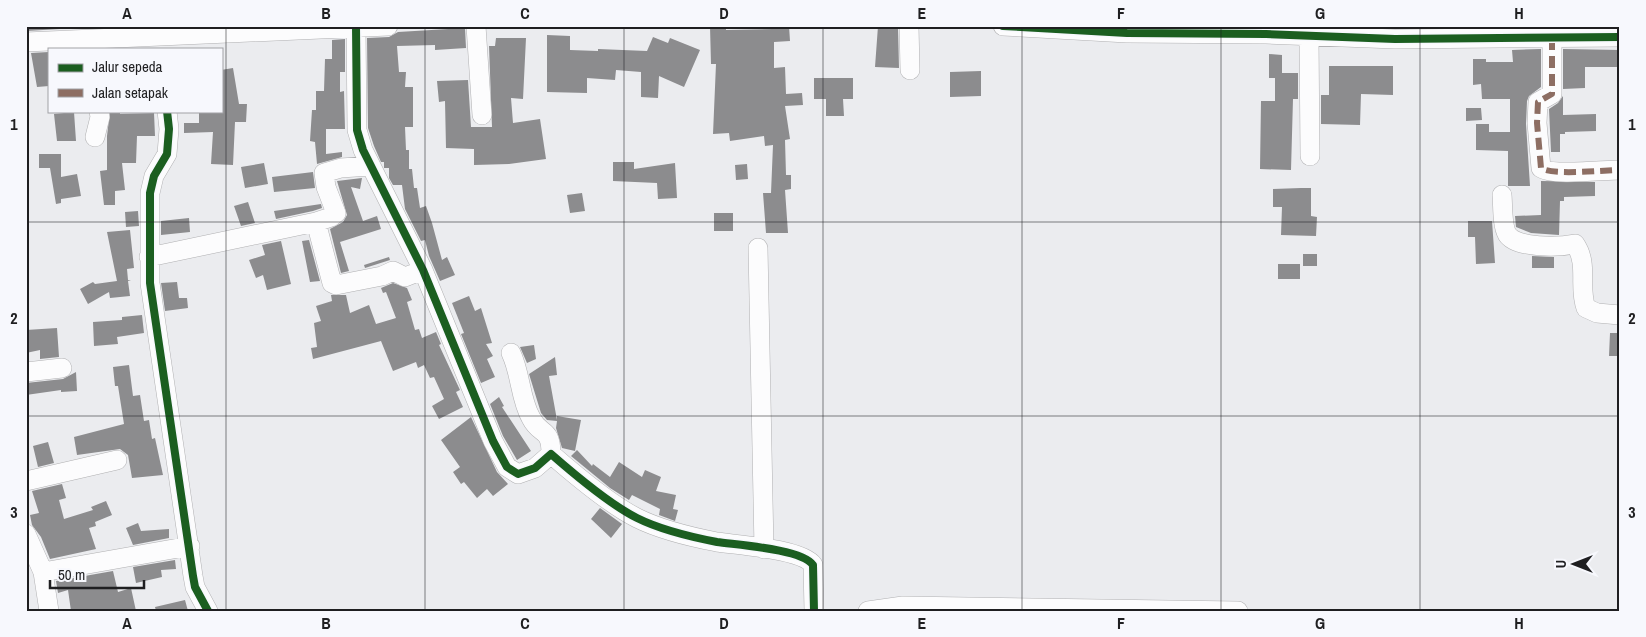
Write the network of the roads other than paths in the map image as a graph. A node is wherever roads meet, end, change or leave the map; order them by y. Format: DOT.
graph roads {
  1 [pos="388,26"];
  2 [pos="476,26"];
  3 [pos="909,26"];
  4 [pos="1003,26"];
  5 [pos="356,27"];
  6 [pos="227,30"];
  7 [pos="1570,32"];
  8 [pos="1309,36"];
  9 [pos="160,37"];
  10 [pos="1620,37"];
  11 [pos="1552,38"];
  12 [pos="26,42"];
  13 [pos="94,44"];
  14 [pos="910,70"];
  15 [pos="99,112"];
  16 [pos="167,112"];
  17 [pos="482,115"];
  18 [pos="95,137"];
  19 [pos="1310,156"];
  20 [pos="370,166"];
  21 [pos="1620,170"];
  22 [pos="1502,195"];
  23 [pos="316,222"];
  24 [pos="758,248"];
  25 [pos="149,257"];
  26 [pos="423,270"];
  27 [pos="1620,315"];
  28 [pos="511,353"];
  29 [pos="62,368"];
  30 [pos="26,372"];
  31 [pos="551,454"];
  32 [pos="117,460"];
  33 [pos="26,481"];
  34 [pos="26,534"];
  35 [pos="190,546"];
  36 [pos="764,549"];
  37 [pos="42,572"];
  38 [pos="43,610"];
  39 [pos="208,611"];
  40 [pos="814,611"];
  41 [pos="868,611"];
  42 [pos="1238,611"];
  1 -- 5 [label="street"];
  2 -- 17 [label="street"];
  3 -- 14 [label="street"];
  4 -- 8 [label="street"];
  5 -- 6 [label="street"];
  5 -- 20 [label="street"];
  6 -- 9 [label="street"];
  7 -- 10 [label="street"];
  7 -- 11 [label="street"];
  8 -- 11 [label="street"];
  8 -- 19 [label="street"];
  9 -- 13 [label="street"];
  11 -- 21 [label="street"];
  12 -- 13 [label="street"];
  15 -- 18 [label="street"];
  16 -- 25 [label="street"];
  20 -- 23 [label="street"];
  20 -- 26 [label="street"];
  22 -- 27 [label="street"];
  23 -- 25 [label="street"];
  23 -- 26 [label="street"];
  24 -- 36 [label="street"];
  25 -- 35 [label="street"];
  26 -- 31 [label="street"];
  28 -- 31 [label="street"];
  29 -- 30 [label="street"];
  31 -- 36 [label="street"];
  32 -- 33 [label="street"];
  34 -- 37 [label="street"];
  35 -- 37 [label="street"];
  35 -- 39 [label="street"];
  36 -- 40 [label="street"];
  37 -- 38 [label="street"];
  41 -- 42 [label="street"];
}
